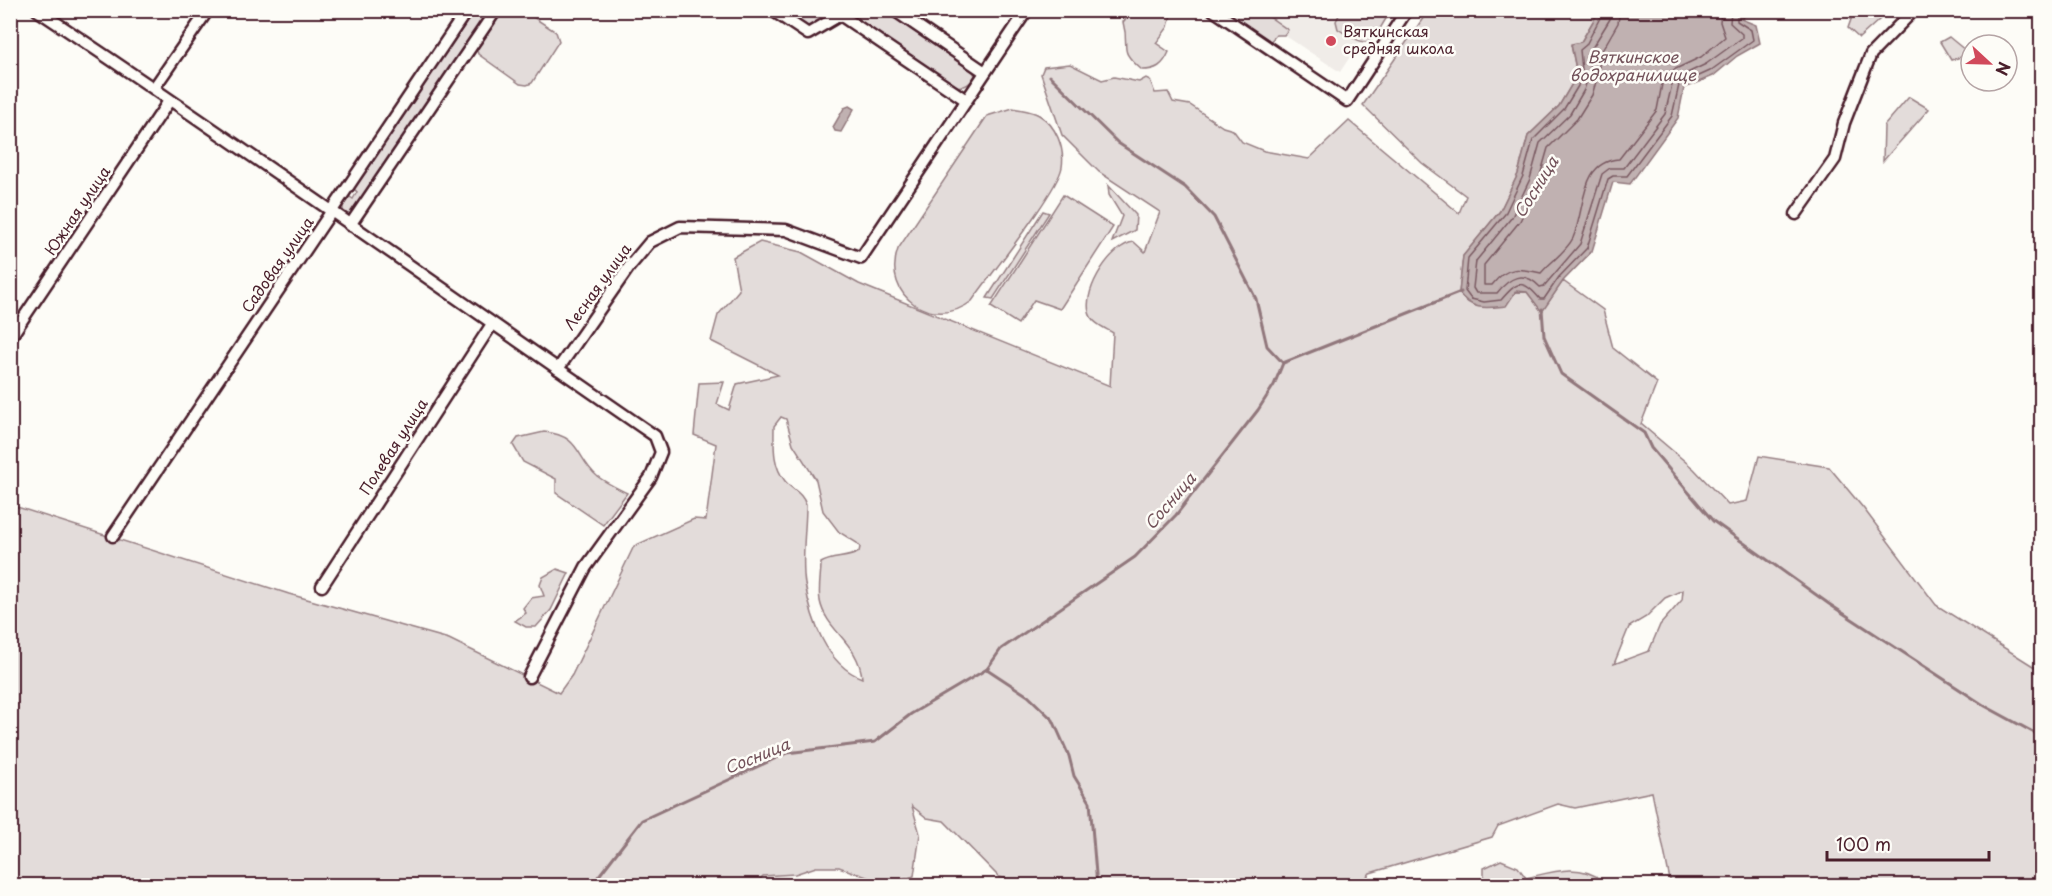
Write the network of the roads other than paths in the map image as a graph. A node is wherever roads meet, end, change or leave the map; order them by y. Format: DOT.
graph roads {
  1 [pos="37,10"];
  2 [pos="208,10"];
  3 [pos="467,10"];
  4 [pos="496,10"];
  5 [pos="772,10"];
  6 [pos="894,10"];
  7 [pos="1027,10"];
  8 [pos="1212,10"];
  9 [pos="1407,10"];
  10 [pos="1914,10"];
  11 [pos="837,13"];
  12 [pos="985,72"];
  13 [pos="154,88"];
  14 [pos="966,100"];
  15 [pos="170,101"];
  16 [pos="331,211"];
  17 [pos="1796,214"];
  18 [pos="350,225"];
  19 [pos="492,324"];
  20 [pos="10,338"];
  21 [pos="558,369"];
  22 [pos="113,536"];
  23 [pos="322,586"];
  24 [pos="529,677"];
  1 -- 13 [label="street"];
  2 -- 13 [label="street"];
  3 -- 16 [label="street, Садовая улица"];
  4 -- 18 [label="street"];
  5 -- 11 [label="street"];
  6 -- 12 [label="street"];
  7 -- 12 [label="street, Лесная улица"];
  8 -- 9 [label="street"];
  10 -- 17 [label="street"];
  11 -- 14 [label="street"];
  12 -- 14 [label="street, Лесная улица"];
  13 -- 15 [label="street"];
  14 -- 21 [label="street, Лесная улица"];
  15 -- 16 [label="street"];
  15 -- 20 [label="street, Южная улица"];
  16 -- 18 [label="street"];
  16 -- 22 [label="street, Садовая улица"];
  18 -- 19 [label="street"];
  19 -- 21 [label="street"];
  19 -- 23 [label="street, Полевая улица"];
  21 -- 24 [label="street"];
}
